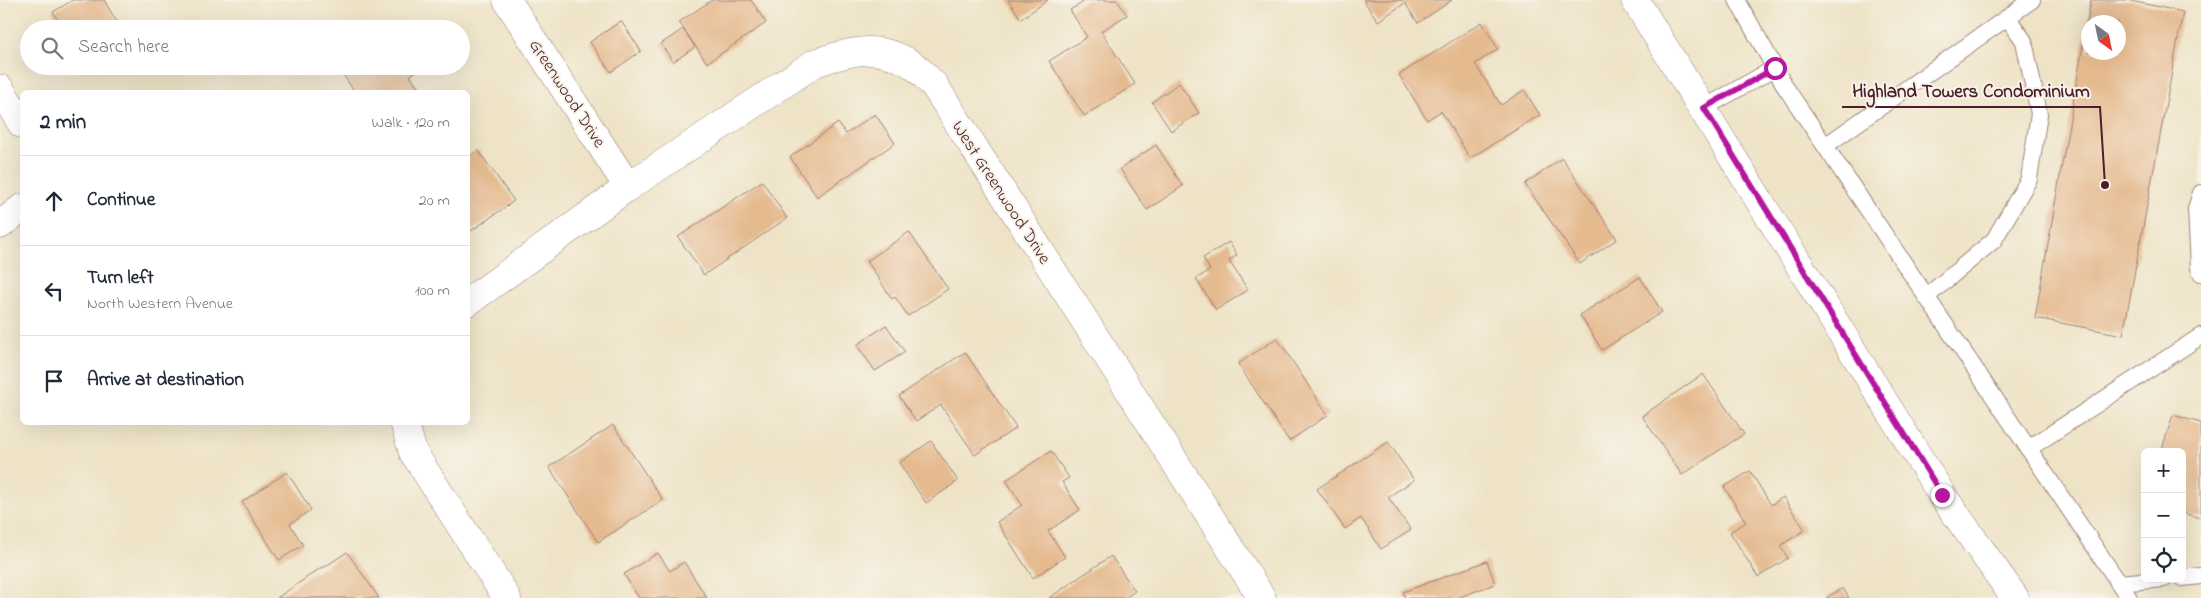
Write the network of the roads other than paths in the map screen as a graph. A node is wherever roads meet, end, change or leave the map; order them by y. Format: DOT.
graph roads {
  1 [pos="507,0"];
  2 [pos="1635,0"];
  3 [pos="1737,0"];
  4 [pos="2032,0"];
  5 [pos="2008,18"];
  6 [pos="1775,68"];
  7 [pos="0,89"];
  8 [pos="1704,108"];
  9 [pos="20,121"];
  10 [pos="1825,146"];
  11 [pos="628,186"];
  12 [pos="2201,193"];
  13 [pos="20,210"];
  14 [pos="0,225"];
  15 [pos="2201,274"];
  16 [pos="1926,296"];
  17 [pos="470,301"];
  18 [pos="2201,336"];
  19 [pos="405,425"];
  20 [pos="2028,449"];
  21 [pos="2201,576"];
  22 [pos="2186,578"];
  23 [pos="2141,582"];
  24 [pos="2118,584"];
  25 [pos="507,598"];
  26 [pos="1262,598"];
  27 [pos="2015,598"];
  28 [pos="2129,598"];
  1 -- 11 [label="street, Greenwood Drive"];
  2 -- 8 [label="street"];
  3 -- 6 [label="lane"];
  4 -- 5 [label="lane"];
  5 -- 10 [label="lane"];
  5 -- 16 [label="lane"];
  6 -- 8 [label="lane"];
  6 -- 10 [label="lane"];
  7 -- 9 [label="street"];
  8 -- 27 [label="street"];
  10 -- 16 [label="lane"];
  11 -- 17 [label="street, West Greenwood Drive"];
  11 -- 26 [label="street, West Greenwood Drive"];
  12 -- 15 [label="lane"];
  13 -- 14 [label="street"];
  16 -- 20 [label="lane"];
  18 -- 20 [label="lane"];
  19 -- 25 [label="street"];
  20 -- 24 [label="lane"];
  21 -- 22 [label="lane"];
  23 -- 24 [label="lane"];
  24 -- 28 [label="lane"];
}
